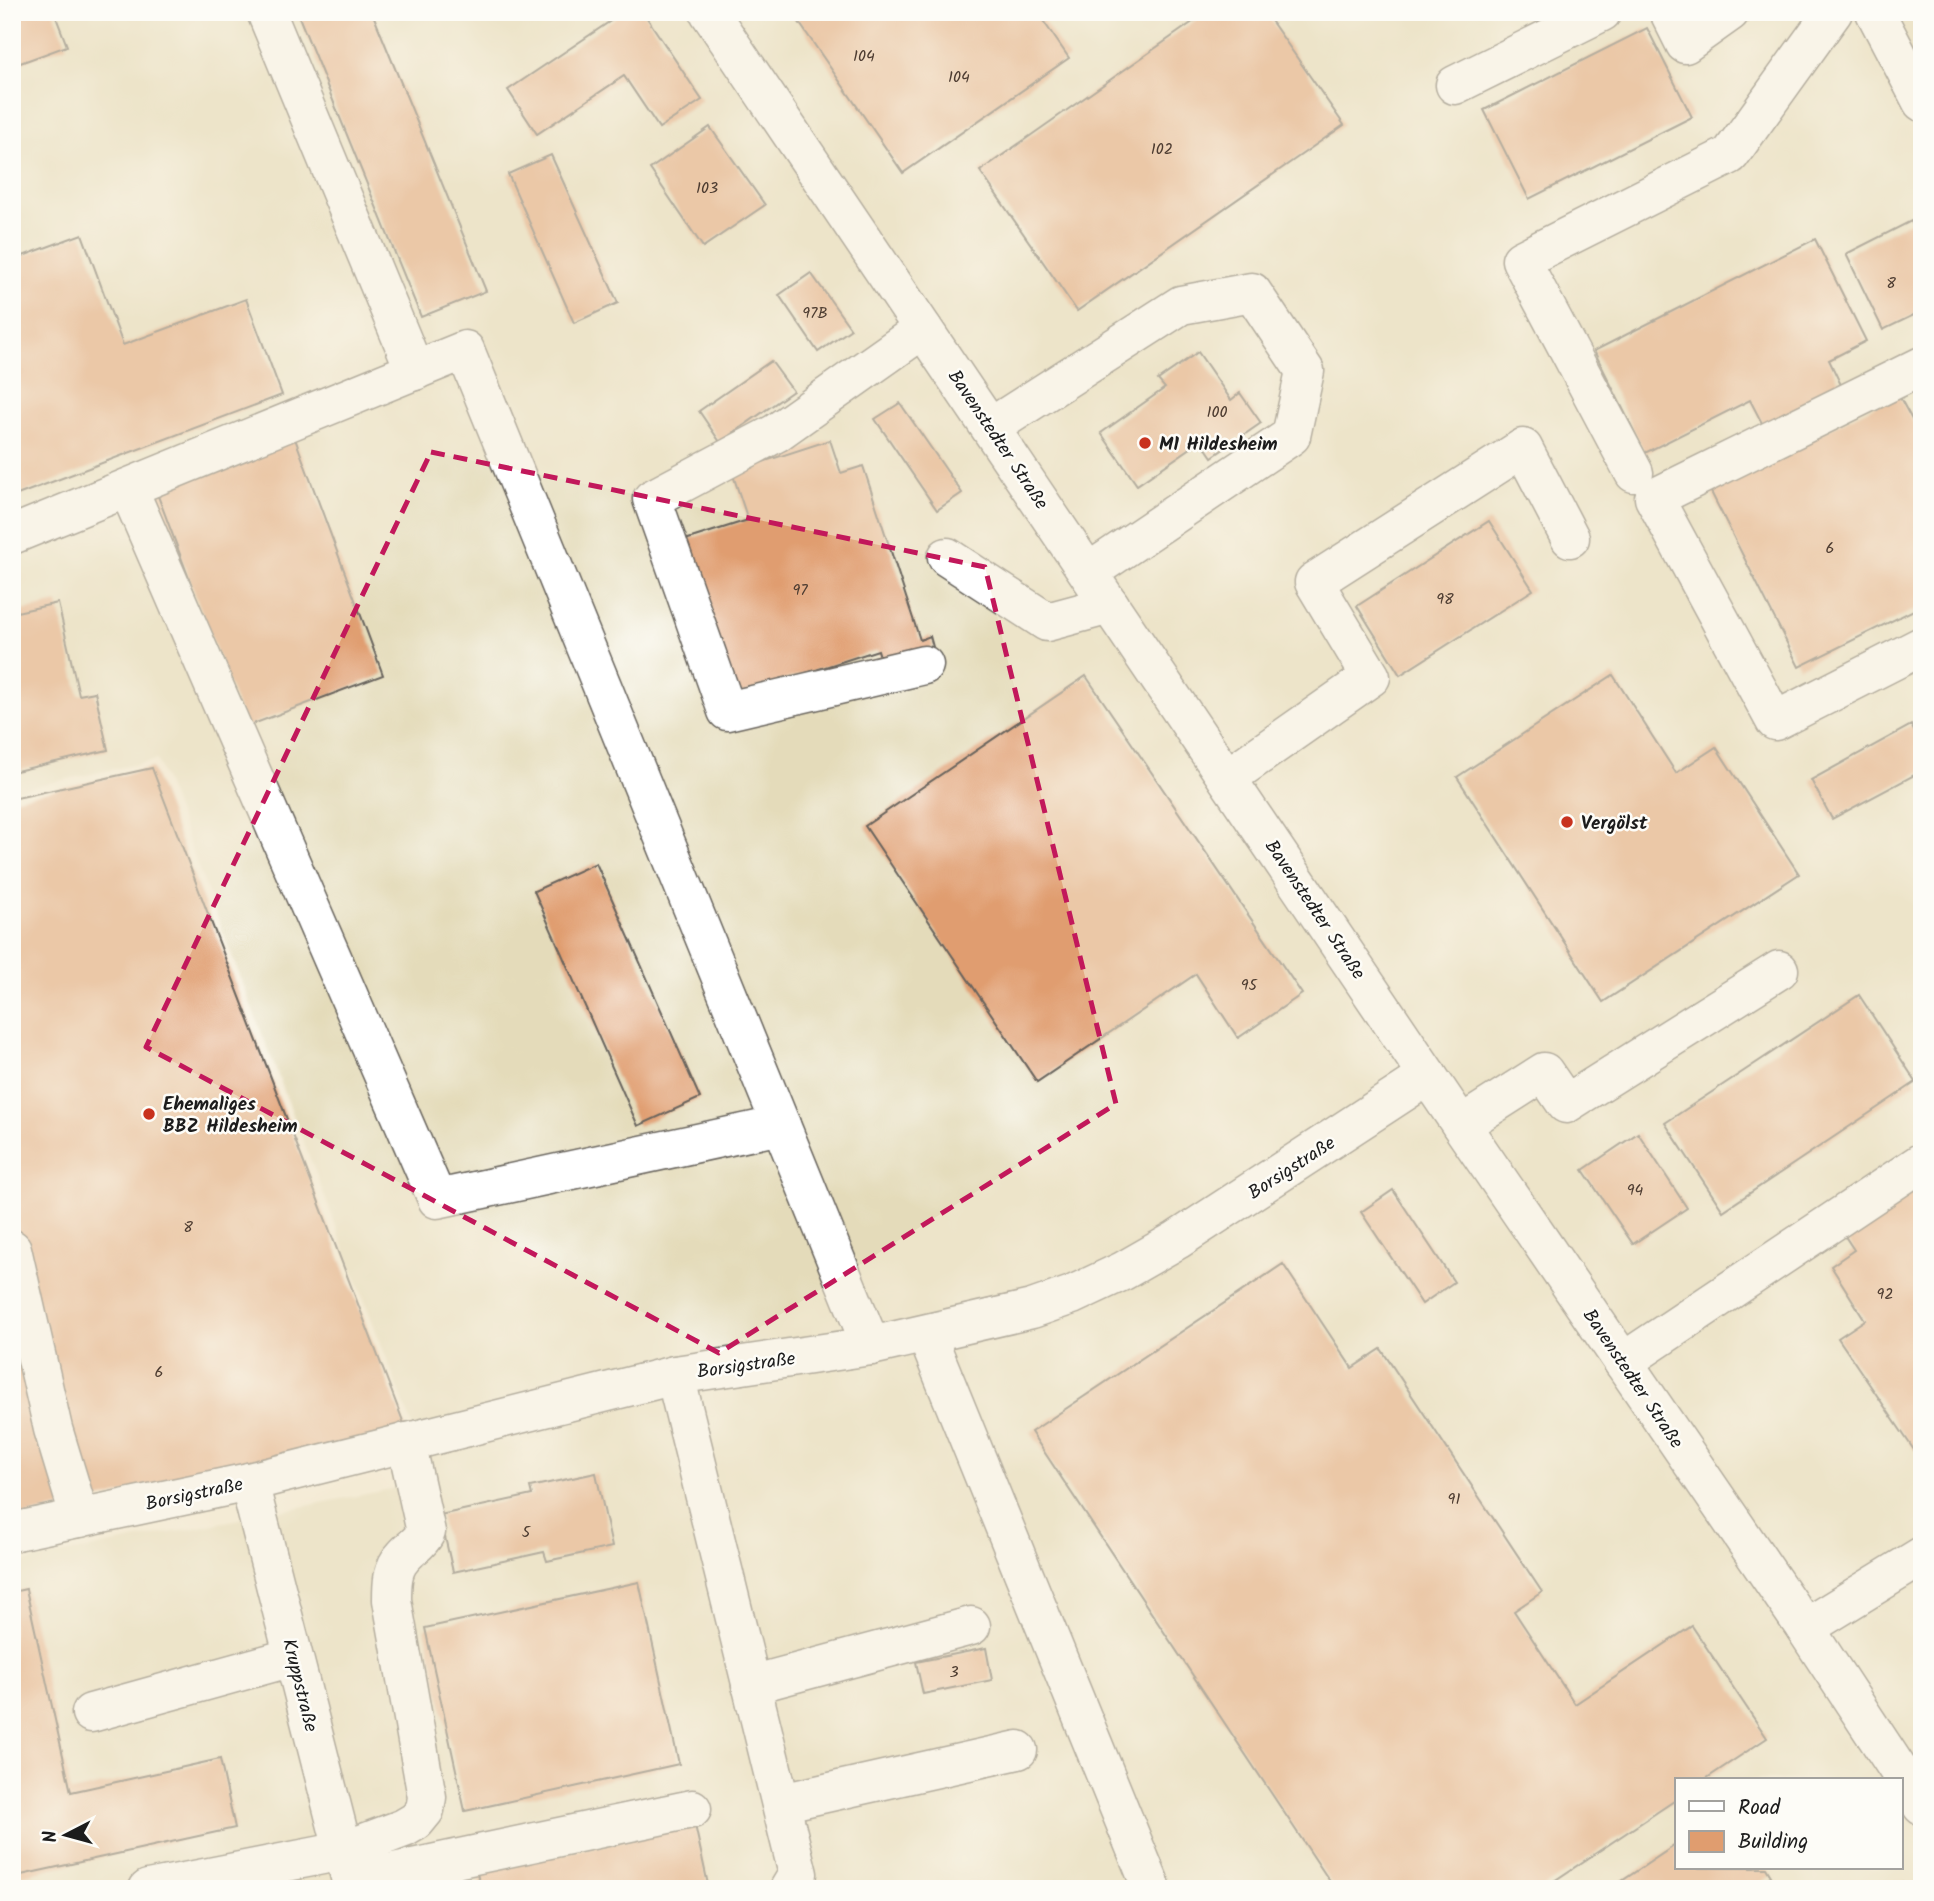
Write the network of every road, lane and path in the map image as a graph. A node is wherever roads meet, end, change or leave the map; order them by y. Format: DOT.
graph roads {
  1 [pos="266,12"];
  2 [pos="709,12"];
  3 [pos="1602,12"];
  4 [pos="1669,12"];
  5 [pos="1730,12"];
  6 [pos="1833,12"];
  7 [pos="1875,12"];
  8 [pos="1455,85"];
  9 [pos="1922,102"];
  10 [pos="923,329"];
  11 [pos="1922,366"];
  12 [pos="415,371"];
  13 [pos="991,427"];
  14 [pos="1634,473"];
  15 [pos="128,488"];
  16 [pos="12,535"];
  17 [pos="1570,538"];
  18 [pos="947,557"];
  19 [pos="1089,572"];
  20 [pos="1110,605"];
  21 [pos="1922,646"];
  22 [pos="924,665"];
  23 [pos="1227,778"];
  24 [pos="1779,970"];
  25 [pos="1428,1076"];
  26 [pos="780,1125"];
  27 [pos="1461,1125"];
  28 [pos="1922,1162"];
  29 [pos="12,1249"];
  30 [pos="926,1334"];
  31 [pos="872,1346"];
  32 [pos="1623,1362"];
  33 [pos="676,1375"];
  34 [pos="406,1442"];
  35 [pos="249,1482"];
  36 [pos="80,1518"];
  37 [pos="12,1532"];
  38 [pos="1922,1556"];
  39 [pos="971,1626"];
  40 [pos="1805,1628"];
  41 [pos="293,1657"];
  42 [pos="751,1685"];
  43 [pos="91,1713"];
  44 [pos="1018,1749"];
  45 [pos="781,1804"];
  46 [pos="1922,1806"];
  47 [pos="692,1809"];
  48 [pos="349,1874"];
  49 [pos="148,1889"];
  50 [pos="789,1889"];
  51 [pos="1152,1889"];
  1 -- 12 [label="street"];
  2 -- 10 [label="street, Bavenstedter Straße"];
  3 -- 8 [label="street"];
  4 -- 5 [label="street"];
  6 -- 14 [label="street"];
  7 -- 9 [label="street"];
  10 -- 13 [label="street, Bavenstedter Straße"];
  10 -- 22 [label="street"];
  11 -- 21 [label="street"];
  12 -- 15 [label="street"];
  12 -- 26 [label="street"];
  13 -- 19 [label="street, Bavenstedter Straße"];
  13 -- 19 [label="street"];
  15 -- 16 [label="street"];
  15 -- 26 [label="street"];
  17 -- 23 [label="street"];
  18 -- 20 [label="street"];
  19 -- 20 [label="street, Bavenstedter Straße"];
  20 -- 23 [label="street, Bavenstedter Straße"];
  23 -- 25 [label="street, Bavenstedter Straße"];
  24 -- 27 [label="street"];
  25 -- 27 [label="street, Bavenstedter Straße"];
  25 -- 30 [label="street, Borsigstraße"];
  26 -- 31 [label="street"];
  27 -- 32 [label="street, Bavenstedter Straße"];
  28 -- 32 [label="street"];
  29 -- 36 [label="street"];
  30 -- 31 [label="street, Borsigstraße"];
  30 -- 51 [label="street"];
  31 -- 33 [label="street, Borsigstraße"];
  32 -- 40 [label="street, Bavenstedter Straße"];
  33 -- 34 [label="street, Borsigstraße"];
  33 -- 42 [label="street"];
  34 -- 35 [label="street, Borsigstraße"];
  34 -- 48 [label="street"];
  35 -- 36 [label="street, Borsigstraße"];
  35 -- 41 [label="street, Kruppstraße"];
  36 -- 37 [label="street, Borsigstraße"];
  38 -- 40 [label="street"];
  39 -- 42 [label="street"];
  40 -- 46 [label="street, Bavenstedter Straße"];
  41 -- 43 [label="street"];
  41 -- 48 [label="street, Kruppstraße"];
  42 -- 45 [label="street"];
  44 -- 45 [label="street"];
  45 -- 50 [label="street"];
  47 -- 48 [label="street"];
  48 -- 49 [label="street"];
}
